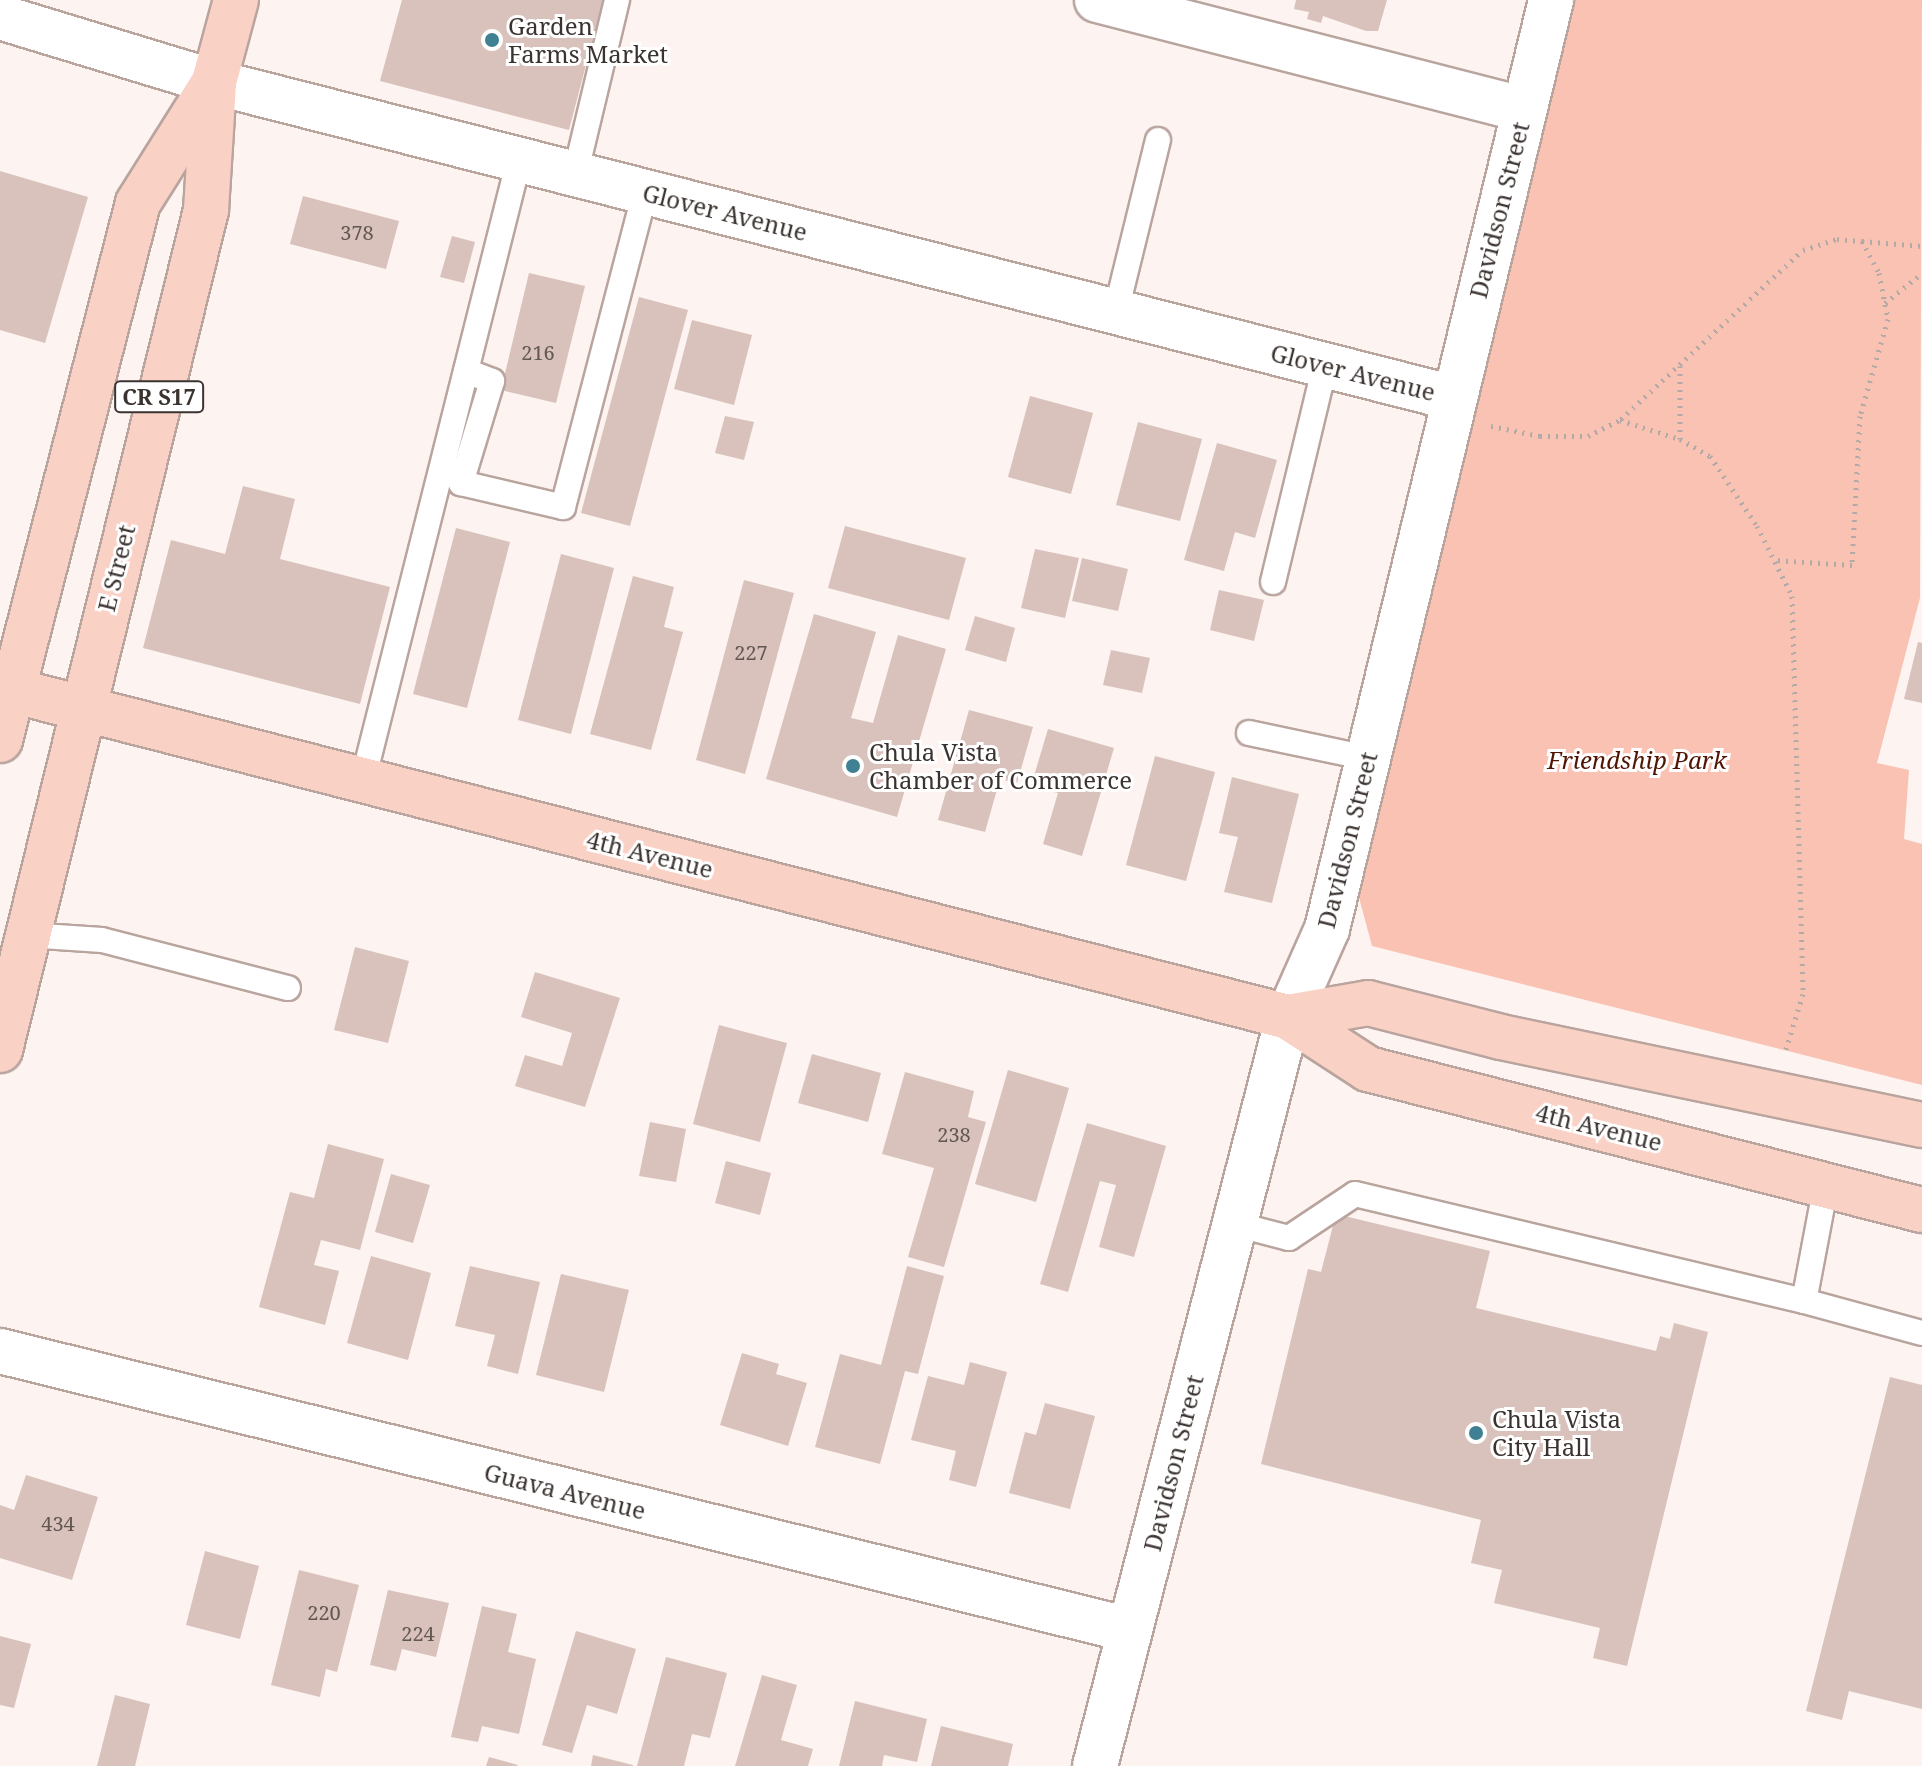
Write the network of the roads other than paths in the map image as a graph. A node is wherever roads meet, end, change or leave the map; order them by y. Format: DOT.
graph roads {
  1 [pos="236,0"];
  2 [pos="617,0"];
  3 [pos="1097,0"];
  4 [pos="1551,0"];
  5 [pos="0,17"];
  6 [pos="214,82"];
  7 [pos="1524,110"];
  8 [pos="1158,140"];
  9 [pos="519,160"];
  10 [pos="575,175"];
  11 [pos="645,192"];
  12 [pos="1116,311"];
  13 [pos="1325,365"];
  14 [pos="466,371"];
  15 [pos="1451,407"];
  16 [pos="1273,582"];
  17 [pos="4,689"];
  18 [pos="81,708"];
  19 [pos="1249,733"];
  20 [pos="0,740"];
  21 [pos="1368,758"];
  22 [pos="363,780"];
  23 [pos="27,935"];
  24 [pos="288,988"];
  25 [pos="1288,1017"];
  26 [pos="0,1050"];
  27 [pos="1922,1125"];
  28 [pos="1826,1185"];
  29 [pos="1922,1210"];
  30 [pos="1235,1224"];
  31 [pos="1804,1301"];
  32 [pos="1922,1333"];
  33 [pos="0,1351"];
  34 [pos="1130,1630"];
  35 [pos="1095,1766"];
  1 -- 6 [label="main road, E Street / CR S17"];
  2 -- 10 [label="lane"];
  3 -- 7 [label="street"];
  4 -- 7 [label="street, Davidson Street"];
  5 -- 6 [label="street, Glover Avenue"];
  6 -- 9 [label="street, Glover Avenue"];
  6 -- 17 [label="main road, E Street / CR S17"];
  6 -- 18 [label="main road, E Street / CR S17"];
  7 -- 15 [label="street, Davidson Street"];
  8 -- 12 [label="lane"];
  9 -- 10 [label="street, Glover Avenue"];
  9 -- 14 [label="lane"];
  10 -- 11 [label="street, Glover Avenue"];
  11 -- 12 [label="street, Glover Avenue"];
  11 -- 14 [label="lane"];
  12 -- 13 [label="street, Glover Avenue"];
  13 -- 15 [label="street, Glover Avenue"];
  13 -- 16 [label="lane"];
  14 -- 22 [label="lane"];
  15 -- 21 [label="street, Davidson Street"];
  17 -- 18 [label="main road, 4th Avenue"];
  17 -- 20 [label="main road, E Street / CR S17"];
  18 -- 22 [label="main road, 4th Avenue"];
  18 -- 23 [label="main road, E Street / CR S17"];
  19 -- 21 [label="lane"];
  21 -- 25 [label="street, Davidson Street"];
  22 -- 25 [label="main road, 4th Avenue"];
  23 -- 24 [label="lane"];
  23 -- 26 [label="main road, E Street / CR S17"];
  25 -- 27 [label="main road, 4th Avenue"];
  25 -- 28 [label="main road, 4th Avenue"];
  25 -- 30 [label="street, Davidson Street"];
  28 -- 29 [label="main road, 4th Avenue"];
  28 -- 31 [label="lane"];
  30 -- 31 [label="lane"];
  30 -- 34 [label="street, Davidson Street"];
  31 -- 32 [label="lane"];
  33 -- 34 [label="street, Guava Avenue"];
  34 -- 35 [label="street, Davidson Street"];
}
